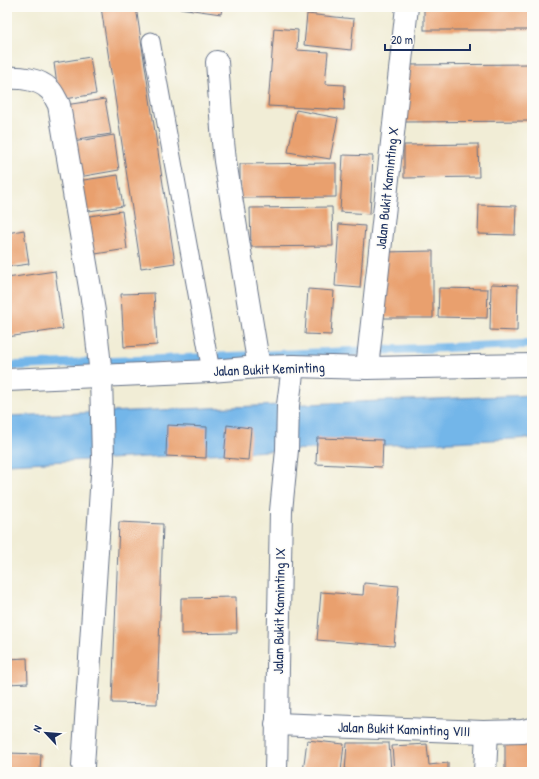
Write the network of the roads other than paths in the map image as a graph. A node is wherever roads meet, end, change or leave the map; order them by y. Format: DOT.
graph roads {
  1 [pos="407,7"];
  2 [pos="151,41"];
  3 [pos="217,62"];
  4 [pos="12,77"];
  5 [pos="532,365"];
  6 [pos="293,366"];
  7 [pos="259,367"];
  8 [pos="367,368"];
  9 [pos="211,371"];
  10 [pos="101,375"];
  11 [pos="7,380"];
  12 [pos="276,724"];
  13 [pos="532,729"];
  14 [pos="487,732"];
  15 [pos="83,766"];
  16 [pos="276,772"];
  17 [pos="485,772"];
  1 -- 8 [label="street, Jalan Bukit Kaminting X"];
  2 -- 9 [label="lane"];
  3 -- 7 [label="street"];
  4 -- 10 [label="street"];
  5 -- 8 [label="street, Jalan Bukit Keminting"];
  6 -- 7 [label="street, Jalan Bukit Keminting"];
  6 -- 8 [label="street, Jalan Bukit Keminting"];
  6 -- 12 [label="street, Jalan Bukit Kaminting IX"];
  7 -- 9 [label="street, Jalan Bukit Keminting"];
  9 -- 10 [label="street, Jalan Bukit Keminting"];
  10 -- 11 [label="street, Jalan Bukit Keminting"];
  10 -- 15 [label="street"];
  12 -- 14 [label="street, Jalan Bukit Kaminting VIII"];
  12 -- 16 [label="street, Jalan Bukit Kaminting IX"];
  13 -- 14 [label="street, Jalan Bukit Kaminting VIII"];
  14 -- 17 [label="street"];
}
